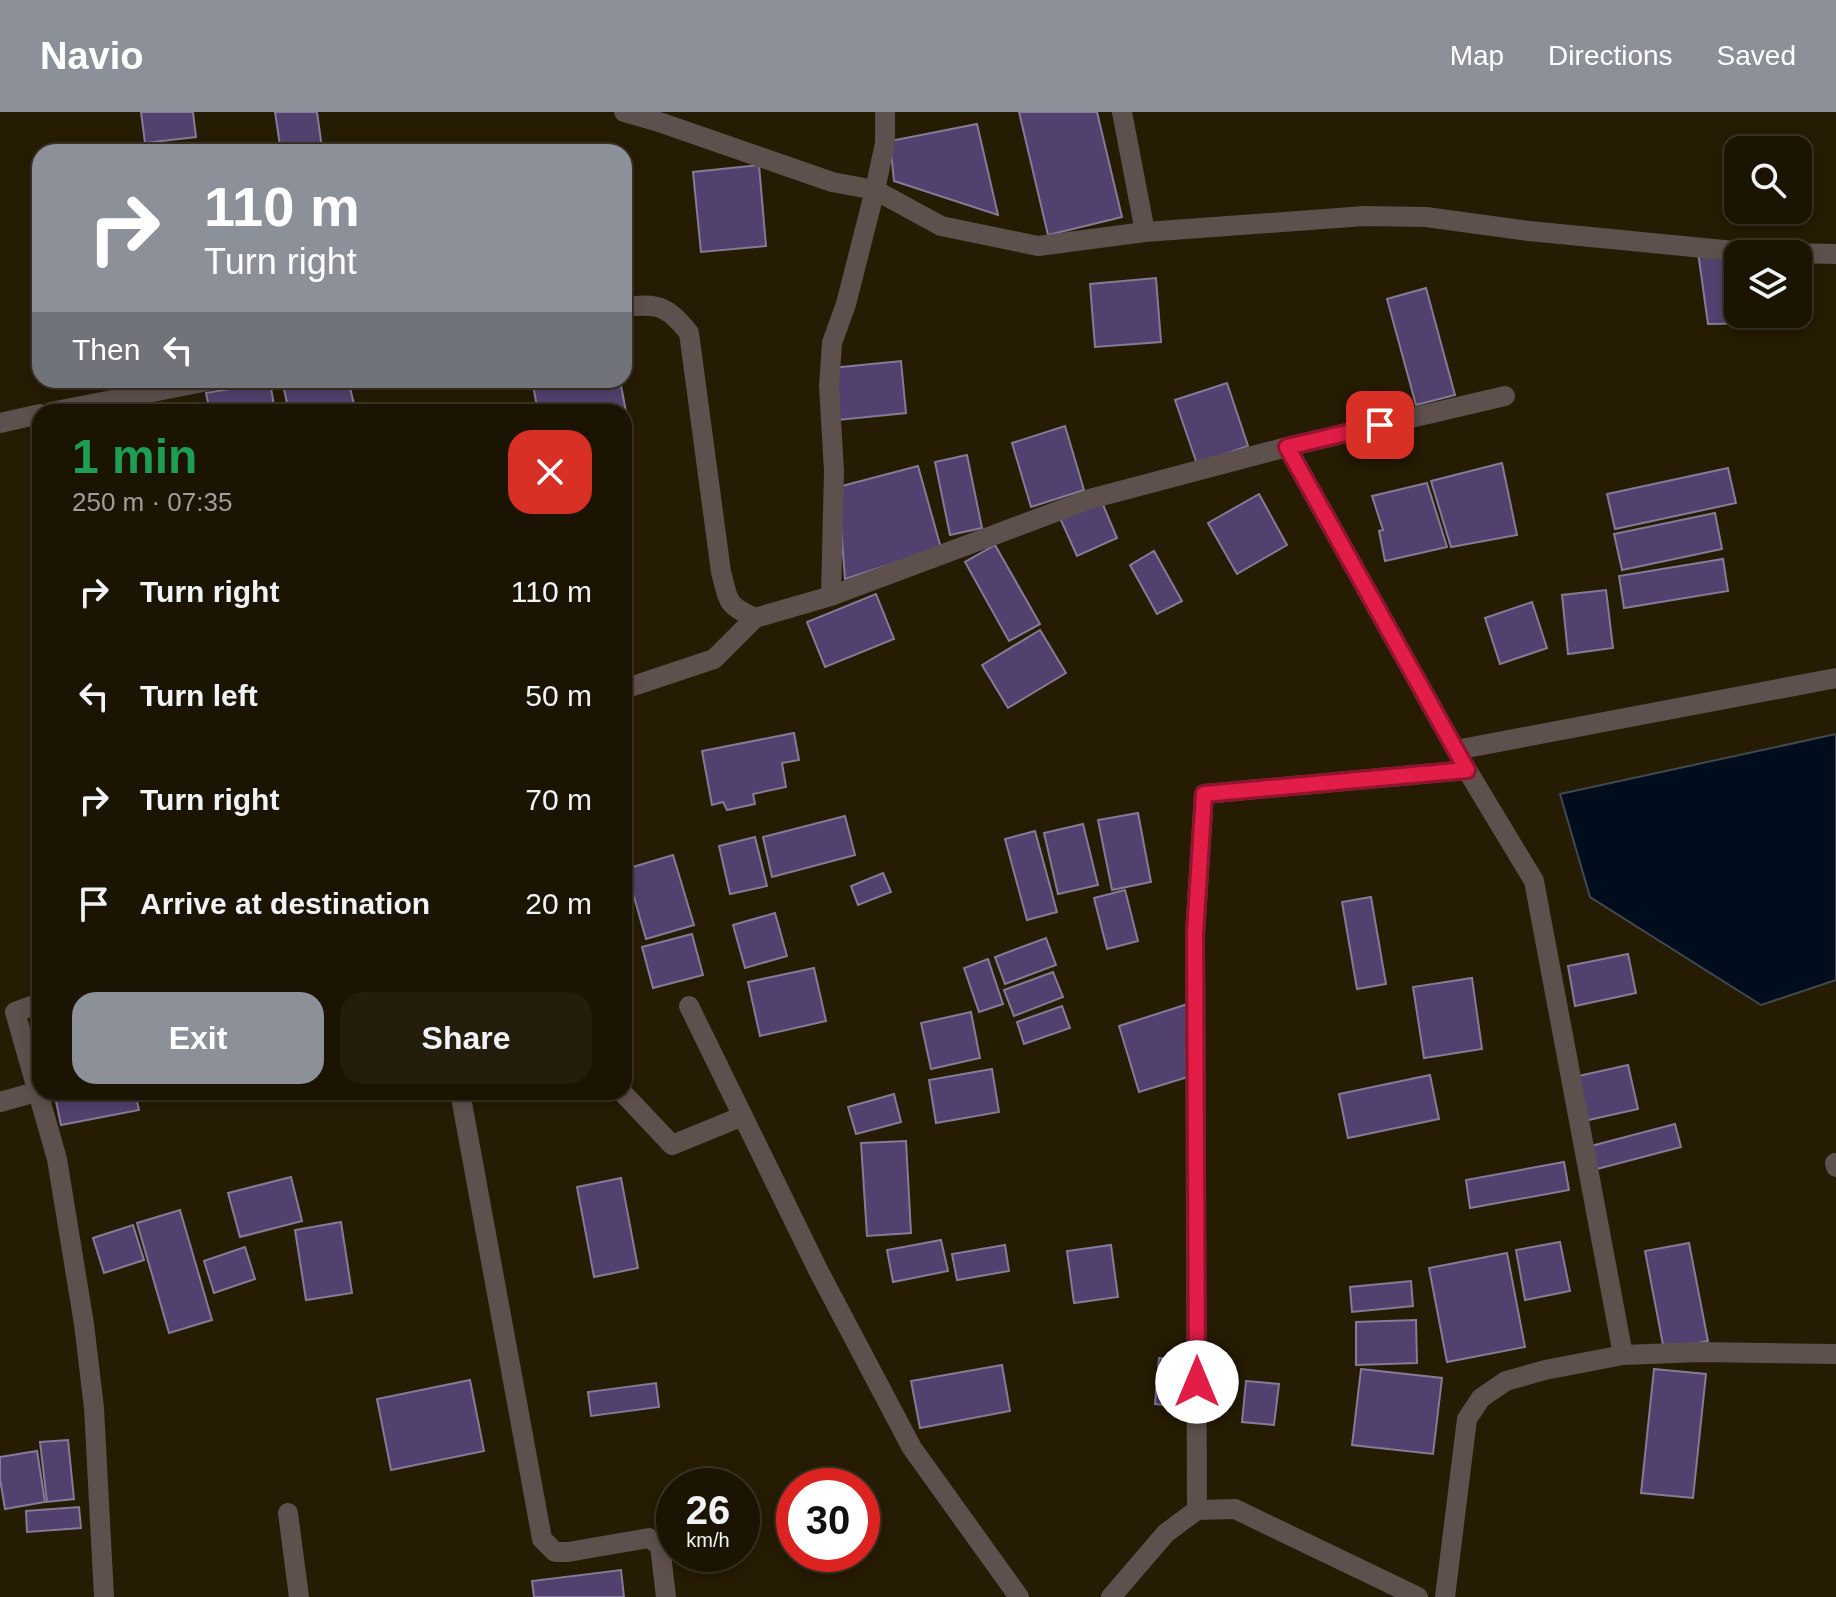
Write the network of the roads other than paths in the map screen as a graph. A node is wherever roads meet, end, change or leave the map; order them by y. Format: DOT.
graph roads {
  1 [pos="624,112"];
  2 [pos="885,112"];
  3 [pos="1122,112"];
  4 [pos="875,190"];
  5 [pos="1145,232"];
  6 [pos="1836,254"];
  7 [pos="632,306"];
  8 [pos="172,388"];
  9 [pos="1505,396"];
  10 [pos="92,404"];
  11 [pos="32,416"];
  12 [pos="0,423"];
  13 [pos="1287,447"];
  14 [pos="831,596"];
  15 [pos="755,618"];
  16 [pos="1836,678"];
  17 [pos="632,686"];
  18 [pos="1456,750"];
  19 [pos="1467,770"];
  20 [pos="32,1006"];
  21 [pos="689,1006"];
  22 [pos="32,1077"];
  23 [pos="32,1093"];
  24 [pos="39,1100"];
  25 [pos="461,1100"];
  26 [pos="630,1100"];
  27 [pos="0,1102"];
  28 [pos="743,1116"];
  29 [pos="1836,1354"];
  30 [pos="1623,1355"];
  31 [pos="1197,1510"];
  32 [pos="288,1513"];
  33 [pos="104,1597"];
  34 [pos="299,1597"];
  35 [pos="666,1597"];
  36 [pos="1019,1597"];
  37 [pos="1111,1597"];
  38 [pos="1418,1597"];
  39 [pos="1445,1597"];
  1 -- 4 [label="street"];
  2 -- 4 [label="street"];
  3 -- 5 [label="street"];
  4 -- 5 [label="street"];
  4 -- 14 [label="street"];
  5 -- 6 [label="street"];
  7 -- 15 [label="street"];
  8 -- 10 [label="street"];
  9 -- 13 [label="street"];
  11 -- 12 [label="street"];
  13 -- 14 [label="street"];
  13 -- 18 [label="street"];
  14 -- 15 [label="street"];
  15 -- 17 [label="street"];
  16 -- 18 [label="street"];
  18 -- 19 [label="street"];
  19 -- 30 [label="street"];
  19 -- 31 [label="street"];
  20 -- 22 [label="street"];
  21 -- 28 [label="street"];
  23 -- 27 [label="street"];
  24 -- 33 [label="street"];
  25 -- 35 [label="street"];
  26 -- 28 [label="street"];
  28 -- 36 [label="street"];
  29 -- 30 [label="street"];
  30 -- 39 [label="street"];
  31 -- 37 [label="street"];
  31 -- 38 [label="street"];
  32 -- 34 [label="street"];
}
